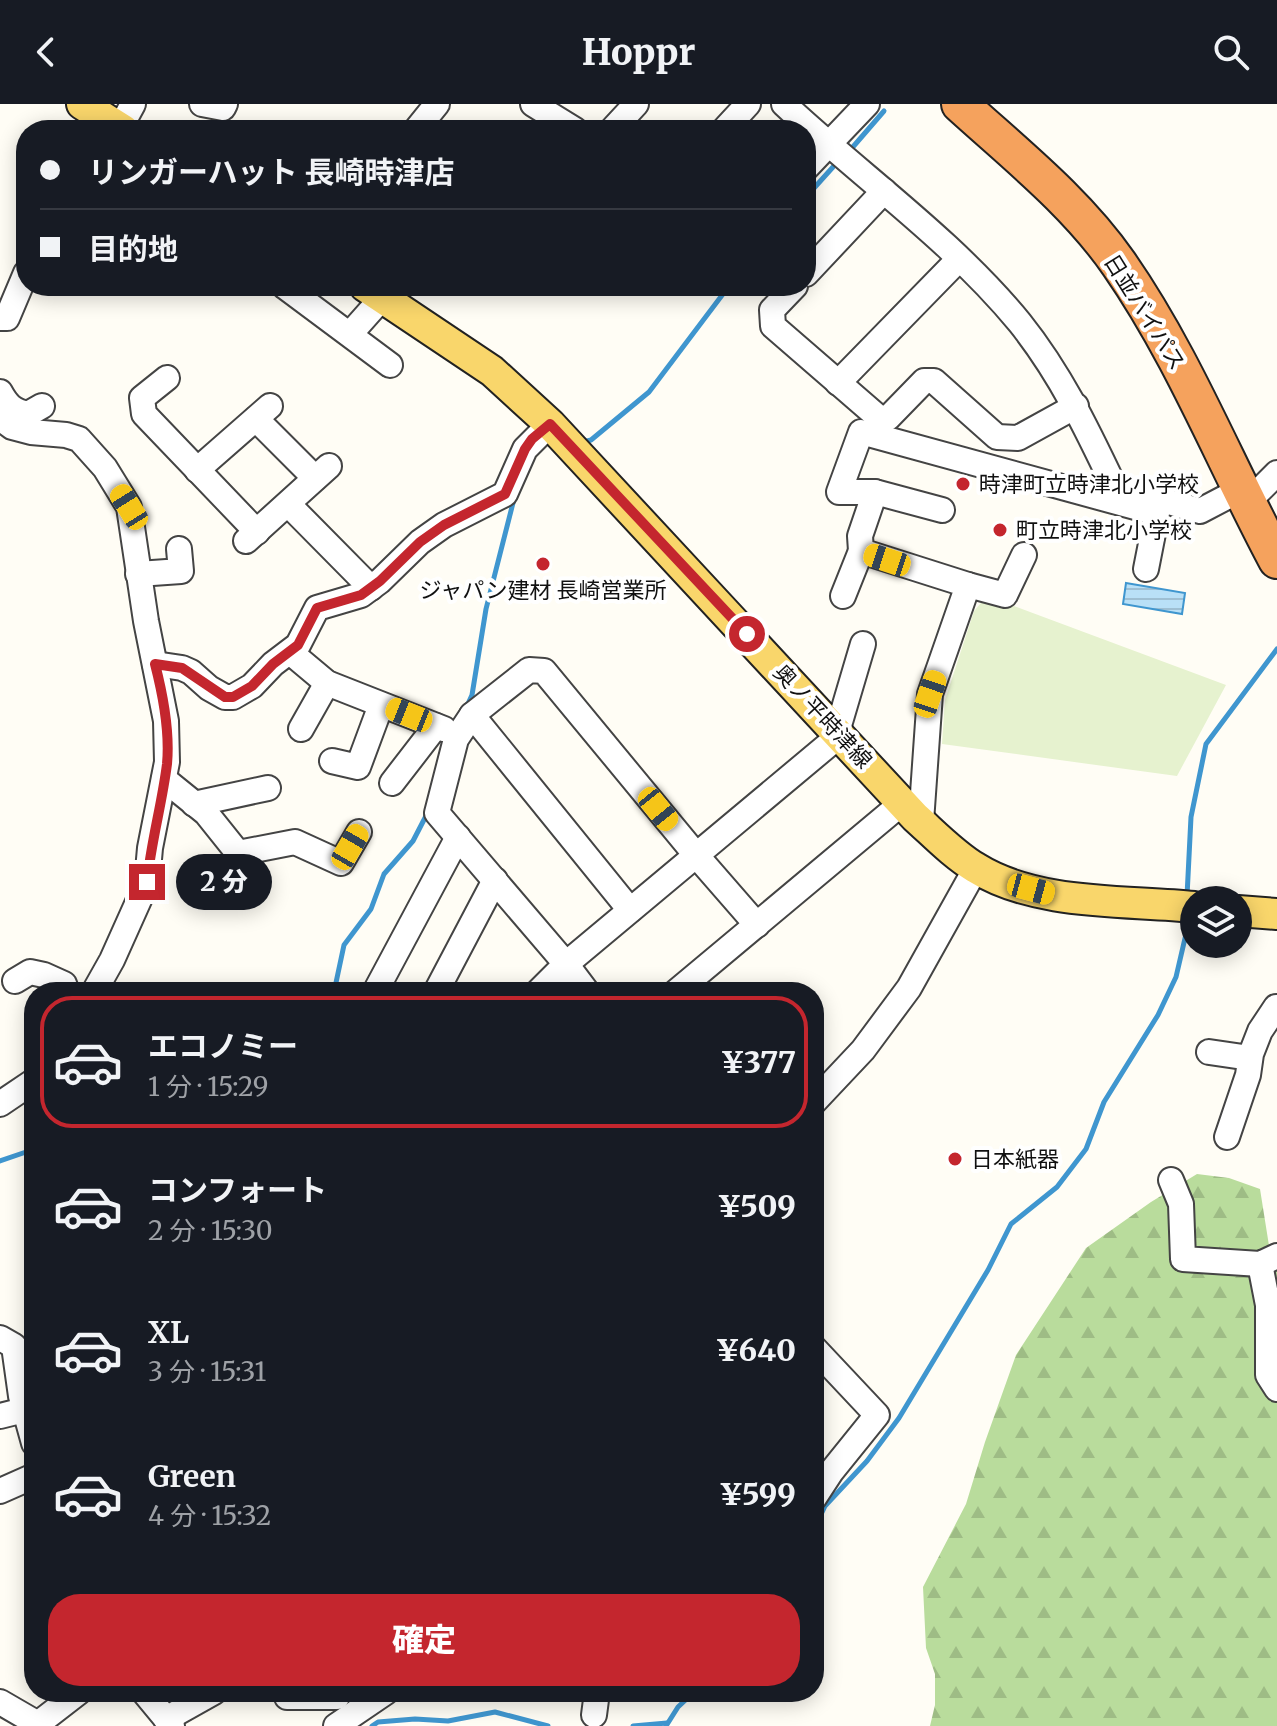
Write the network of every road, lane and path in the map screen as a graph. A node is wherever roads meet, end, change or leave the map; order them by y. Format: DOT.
graph roads {
  1 [pos="82,104"];
  2 [pos="202,104"];
  3 [pos="225,104"];
  4 [pos="437,104"];
  5 [pos="533,104"];
  6 [pos="636,104"];
  7 [pos="748,104"];
  8 [pos="784,104"];
  9 [pos="867,104"];
  10 [pos="960,104"];
  11 [pos="122,120"];
  12 [pos="424,120"];
  13 [pos="559,120"];
  14 [pos="621,120"];
  15 [pos="733,120"];
  16 [pos="801,120"];
  17 [pos="816,134"];
  18 [pos="828,145"];
  19 [pos="816,158"];
  20 [pos="884,191"];
  21 [pos="959,259"];
  22 [pos="816,263"];
  23 [pos="16,296"];
  24 [pos="298,296"];
  25 [pos="372,296"];
  26 [pos="380,296"];
  27 [pos="785,296"];
  28 [pos="0,318"];
  29 [pos="350,334"];
  30 [pos="390,365"];
  31 [pos="167,378"];
  32 [pos="838,383"];
  33 [pos="0,392"];
  34 [pos="42,406"];
  35 [pos="1076,406"];
  36 [pos="0,418"];
  37 [pos="550,424"];
  38 [pos="197,470"];
  39 [pos="1277,473"];
  40 [pos="875,492"];
  41 [pos="1244,497"];
  42 [pos="288,504"];
  43 [pos="942,510"];
  44 [pos="179,549"];
  45 [pos="861,551"];
  46 [pos="1024,555"];
  47 [pos="1277,560"];
  48 [pos="1146,569"];
  49 [pos="138,574"];
  50 [pos="968,585"];
  51 [pos="371,588"];
  52 [pos="843,596"];
  53 [pos="863,644"];
  54 [pos="290,652"];
  55 [pos="155,664"];
  56 [pos="327,683"];
  57 [pos="381,705"];
  58 [pos="472,715"];
  59 [pos="301,729"];
  60 [pos="839,733"];
  61 [pos="332,761"];
  62 [pos="164,779"];
  63 [pos="392,783"];
  64 [pos="268,788"];
  65 [pos="194,804"];
  66 [pos="912,812"];
  67 [pos="359,832"];
  68 [pos="458,837"];
  69 [pos="696,855"];
  70 [pos="976,868"];
  71 [pos="495,880"];
  72 [pos="1180,906"];
  73 [pos="630,910"];
  74 [pos="1252,912"];
  75 [pos="1277,914"];
  76 [pos="757,925"];
  77 [pos="566,964"];
  78 [pos="15,981"];
  79 [pos="60,982"];
  80 [pos="100,982"];
  81 [pos="380,982"];
  82 [pos="441,982"];
  83 [pos="548,982"];
  84 [pos="580,982"];
  85 [pos="688,982"];
  86 [pos="1276,1007"];
  87 [pos="1209,1052"];
  88 [pos="1250,1058"];
  89 [pos="24,1088"];
  90 [pos="824,1091"];
  91 [pos="0,1104"];
  92 [pos="1227,1137"];
  93 [pos="1171,1180"];
  94 [pos="1269,1260"];
  95 [pos="0,1338"];
  96 [pos="824,1359"];
  97 [pos="1277,1389"];
  98 [pos="24,1410"];
  99 [pos="0,1416"];
  100 [pos="824,1476"];
  101 [pos="24,1480"];
  102 [pos="0,1491"];
  103 [pos="0,1702"];
  104 [pos="66,1702"];
  105 [pos="152,1702"];
  106 [pos="199,1702"];
  107 [pos="337,1702"];
  108 [pos="371,1702"];
  109 [pos="169,1722"];
  110 [pos="36,1725"];
  111 [pos="335,1726"];
  1 -- 11 [label="main road"];
  2 -- 3 [label="street"];
  4 -- 12 [label="street"];
  5 -- 13 [label="street"];
  6 -- 14 [label="street"];
  7 -- 15 [label="street"];
  8 -- 16 [label="street"];
  9 -- 18 [label="street"];
  10 -- 41 [label="highway, 日並バイパス"];
  17 -- 18 [label="street"];
  18 -- 19 [label="street"];
  18 -- 20 [label="street"];
  20 -- 21 [label="street"];
  20 -- 22 [label="street"];
  21 -- 32 [label="street"];
  21 -- 35 [label="street"];
  23 -- 28 [label="street"];
  24 -- 29 [label="street"];
  25 -- 29 [label="street"];
  26 -- 37 [label="main road, 奥ノ平時津線"];
  27 -- 32 [label="street"];
  29 -- 30 [label="street"];
  31 -- 38 [label="street"];
  32 -- 35 [label="street"];
  33 -- 34 [label="street"];
  35 -- 41 [label="street"];
  36 -- 49 [label="street"];
  37 -- 51 [label="street"];
  37 -- 60 [label="main road, 奥ノ平時津線"];
  38 -- 42 [label="street"];
  38 -- 42 [label="street"];
  39 -- 41 [label="street"];
  40 -- 43 [label="street"];
  40 -- 45 [label="street"];
  40 -- 48 [label="street"];
  41 -- 47 [label="highway, 日並バイパス"];
  42 -- 51 [label="street"];
  44 -- 49 [label="street"];
  45 -- 50 [label="street"];
  45 -- 52 [label="street"];
  46 -- 50 [label="street"];
  49 -- 55 [label="street"];
  50 -- 66 [label="street"];
  51 -- 54 [label="street"];
  53 -- 60 [label="street"];
  54 -- 55 [label="street"];
  54 -- 56 [label="street"];
  55 -- 62 [label="street"];
  56 -- 57 [label="street"];
  56 -- 59 [label="street"];
  57 -- 61 [label="street"];
  57 -- 63 [label="street"];
  58 -- 68 [label="street"];
  58 -- 69 [label="street"];
  58 -- 73 [label="street"];
  60 -- 66 [label="main road, 奥ノ平時津線"];
  60 -- 69 [label="street"];
  62 -- 65 [label="street"];
  62 -- 80 [label="street"];
  64 -- 65 [label="street"];
  65 -- 67 [label="street"];
  66 -- 70 [label="main road, 奥ノ平時津線"];
  66 -- 76 [label="street"];
  68 -- 71 [label="street"];
  68 -- 81 [label="street"];
  69 -- 73 [label="street"];
  69 -- 76 [label="street"];
  70 -- 72 [label="main road, 奥ノ平時津線"];
  70 -- 90 [label="street"];
  71 -- 77 [label="street"];
  71 -- 82 [label="street"];
  73 -- 77 [label="street"];
  74 -- 75 [label="main road"];
  76 -- 85 [label="street"];
  77 -- 83 [label="street"];
  77 -- 84 [label="street"];
  78 -- 79 [label="street"];
  86 -- 88 [label="street"];
  87 -- 88 [label="street"];
  88 -- 92 [label="street"];
  89 -- 91 [label="street"];
  93 -- 94 [label="street"];
  94 -- 97 [label="street"];
  95 -- 98 [label="street"];
  96 -- 100 [label="street"];
  98 -- 99 [label="street"];
  101 -- 102 [label="street"];
  103 -- 110 [label="street"];
  104 -- 110 [label="street"];
  105 -- 109 [label="street"];
  106 -- 109 [label="street"];
  107 -- 111 [label="street"];
  108 -- 111 [label="street"];
}
